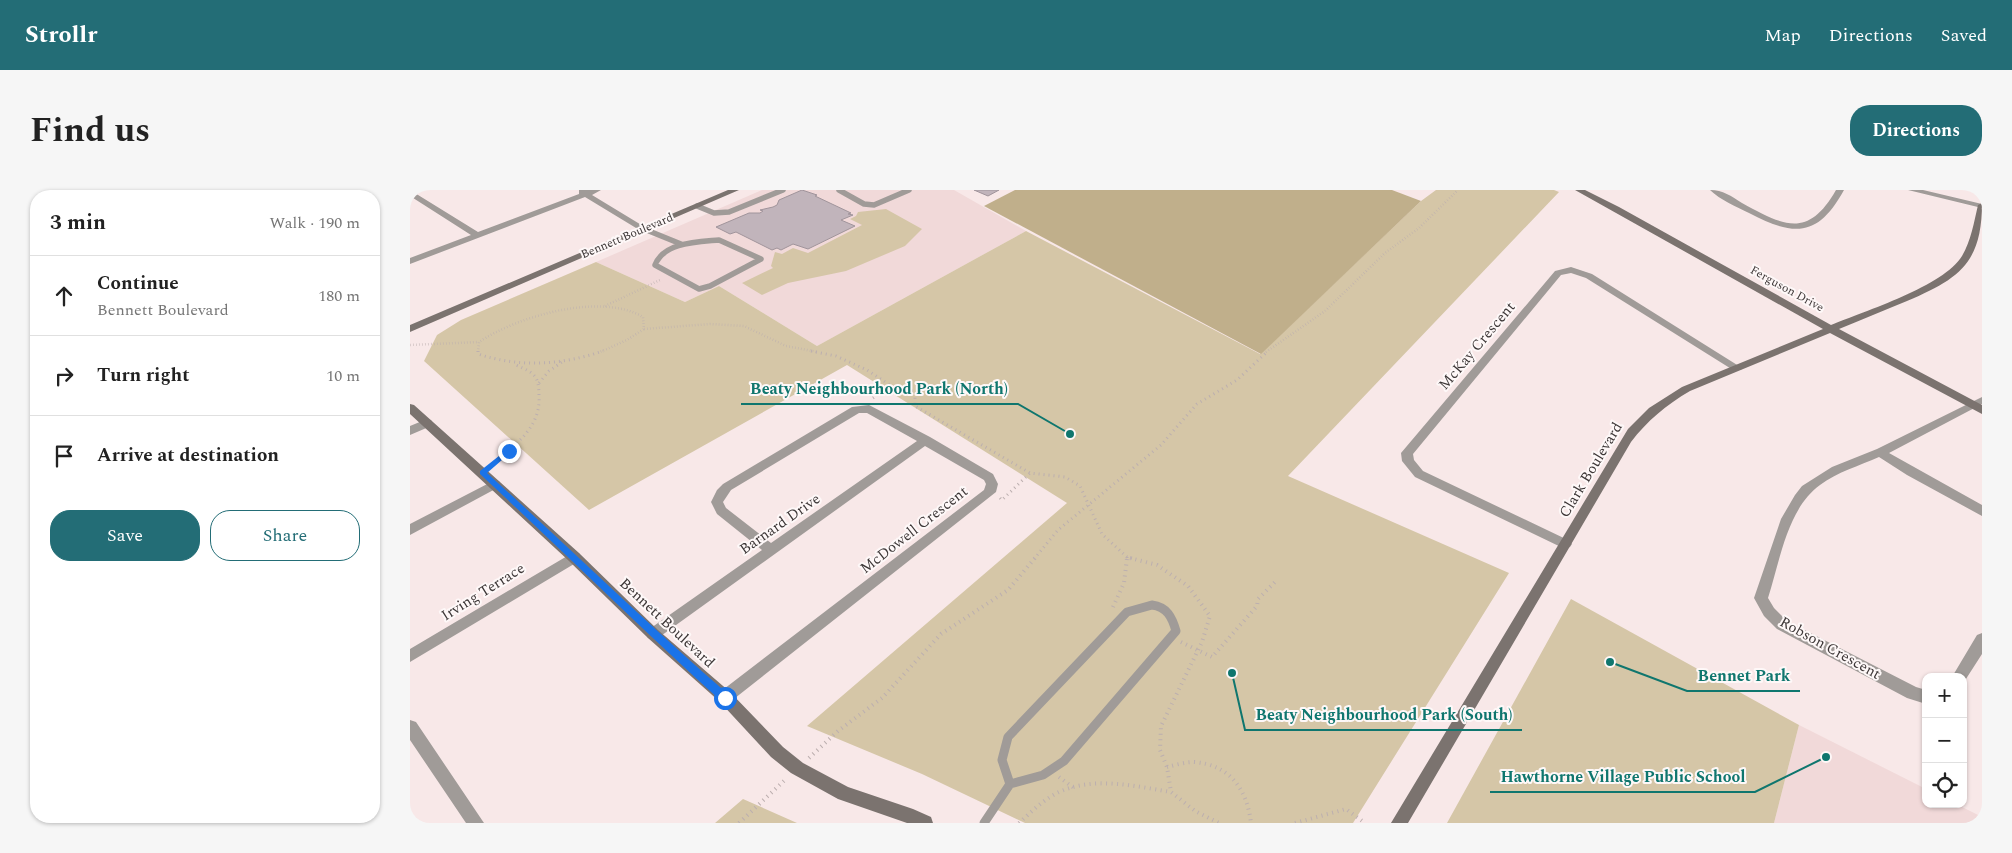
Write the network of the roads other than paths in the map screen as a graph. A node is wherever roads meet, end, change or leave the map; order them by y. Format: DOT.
graph roads {
  1 [pos="597,190"];
  2 [pos="735,190"];
  3 [pos="783,190"];
  4 [pos="839,190"];
  5 [pos="909,190"];
  6 [pos="1579,190"];
  7 [pos="1714,190"];
  8 [pos="1840,190"];
  9 [pos="1912,190"];
  10 [pos="410,192"];
  11 [pos="581,192"];
  12 [pos="697,206"];
  13 [pos="1982,206"];
  14 [pos="644,228"];
  15 [pos="476,235"];
  16 [pos="681,244"];
  17 [pos="410,261"];
  18 [pos="410,329"];
  19 [pos="1831,329"];
  20 [pos="1737,368"];
  21 [pos="1979,405"];
  22 [pos="410,408"];
  23 [pos="427,423"];
  24 [pos="410,431"];
  25 [pos="926,440"];
  26 [pos="1879,452"];
  27 [pos="495,484"];
  28 [pos="1982,511"];
  29 [pos="410,530"];
  30 [pos="1565,544"];
  31 [pos="772,550"];
  32 [pos="574,557"];
  33 [pos="653,634"];
  34 [pos="1982,639"];
  35 [pos="410,656"];
  36 [pos="1962,673"];
  37 [pos="1922,696"];
  38 [pos="725,698"];
  39 [pos="410,727"];
  40 [pos="1010,784"];
  41 [pos="476,823"];
  42 [pos="925,823"];
  43 [pos="984,823"];
  44 [pos="1399,823"];
  1 -- 11 [label="street"];
  2 -- 12 [label="street, Bennett Boulevard"];
  3 -- 12 [label="lane"];
  4 -- 5 [label="lane"];
  6 -- 19 [label="street, Ferguson Drive"];
  7 -- 8 [label="street"];
  9 -- 13 [label="street"];
  10 -- 15 [label="street"];
  11 -- 14 [label="street"];
  11 -- 15 [label="street"];
  12 -- 14 [label="street, Bennett Boulevard"];
  13 -- 19 [label="street, Clark Boulevard"];
  14 -- 16 [label="lane"];
  14 -- 18 [label="street, Bennett Boulevard"];
  15 -- 17 [label="street"];
  16 -- 16 [label="lane"];
  19 -- 20 [label="street, Clark Boulevard"];
  19 -- 21 [label="street, Ferguson Drive"];
  20 -- 30 [label="street, Clark Boulevard"];
  20 -- 30 [label="street, McKay Crescent"];
  21 -- 26 [label="street, Robson Crescent"];
  22 -- 23 [label="street, Bennett Boulevard"];
  23 -- 24 [label="street"];
  23 -- 27 [label="street, Bennett Boulevard"];
  25 -- 31 [label="street, Barnard Drive"];
  25 -- 31 [label="street, McDowell Crescent"];
  25 -- 38 [label="street, McDowell Crescent"];
  26 -- 28 [label="street"];
  26 -- 37 [label="street, Robson Crescent"];
  27 -- 29 [label="street"];
  27 -- 32 [label="street, Bennett Boulevard"];
  30 -- 44 [label="street, Clark Boulevard"];
  31 -- 33 [label="street, Barnard Drive"];
  32 -- 33 [label="street, Bennett Boulevard"];
  32 -- 35 [label="street, Irving Terrace"];
  33 -- 38 [label="street, Bennett Boulevard"];
  34 -- 36 [label="street"];
  38 -- 42 [label="street, Bennett Boulevard"];
  39 -- 41 [label="street"];
  40 -- 40 [label="lane"];
  40 -- 43 [label="lane"];
}
